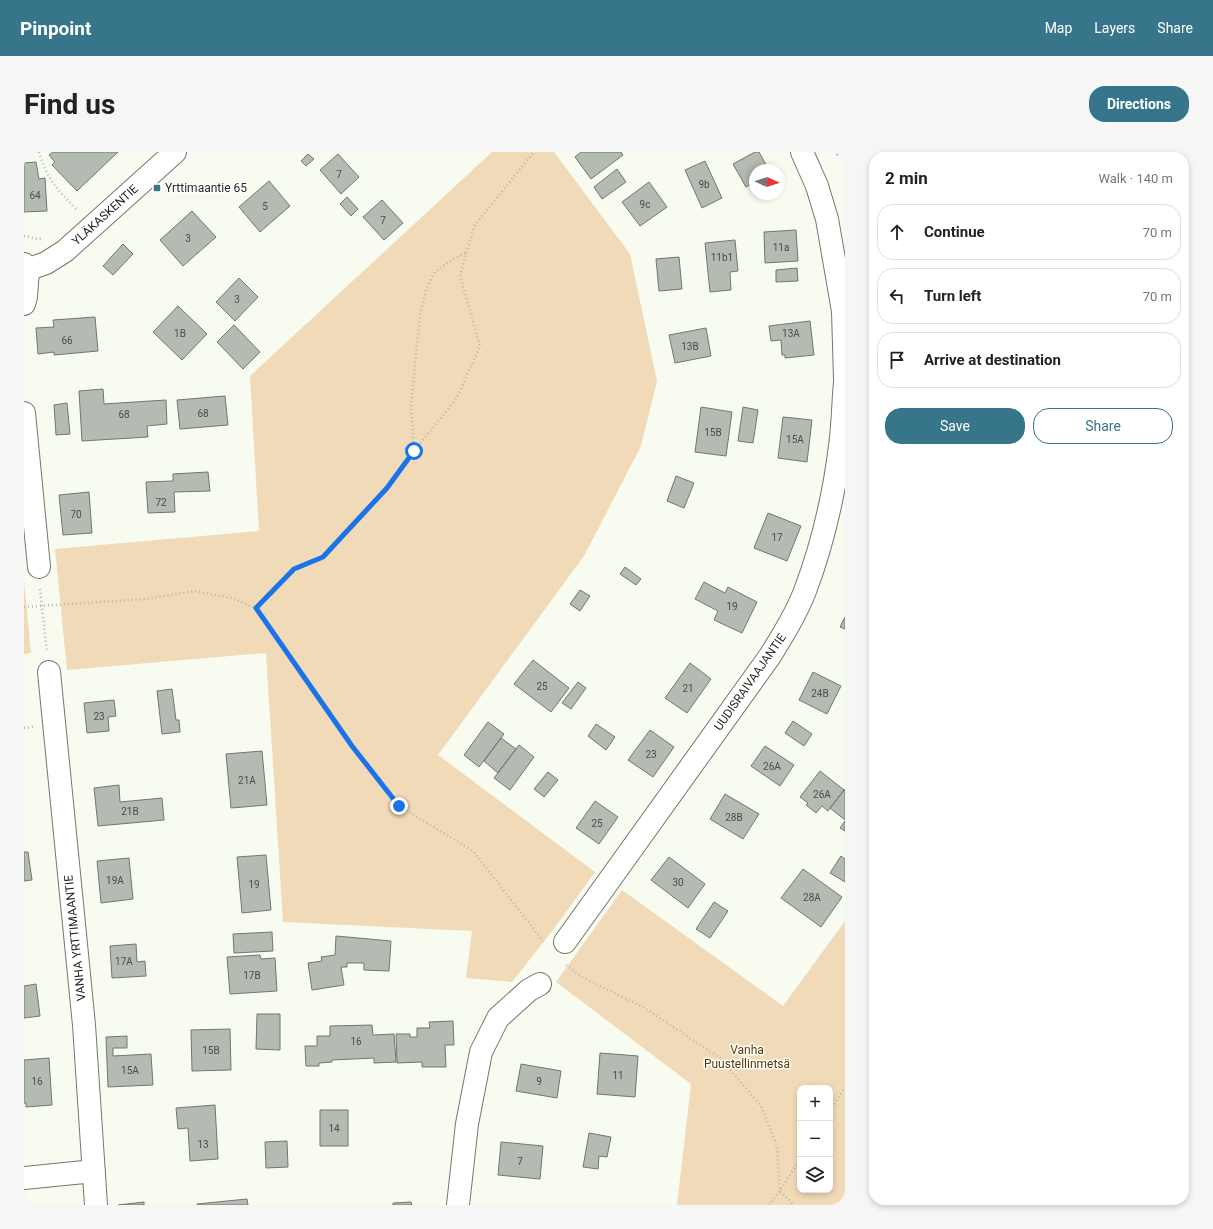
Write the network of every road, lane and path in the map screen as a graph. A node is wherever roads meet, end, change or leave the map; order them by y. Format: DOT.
graph roads {
  1 [pos="39,152"];
  2 [pos="175,152"];
  3 [pos="534,152"];
  4 [pos="802,152"];
  5 [pos="82,215"];
  6 [pos="467,252"];
  7 [pos="26,268"];
  8 [pos="24,304"];
  9 [pos="845,379"];
  10 [pos="845,382"];
  11 [pos="24,413"];
  12 [pos="414,451"];
  13 [pos="26,457"];
  14 [pos="39,566"];
  15 [pos="42,605"];
  16 [pos="24,607"];
  17 [pos="256,608"];
  18 [pos="49,672"];
  19 [pos="557,948"];
  20 [pos="540,984"];
  21 [pos="845,1087"];
  22 [pos="833,1106"];
  23 [pos="797,1164"];
  24 [pos="94,1171"];
  25 [pos="24,1178"];
  26 [pos="780,1191"];
  27 [pos="96,1205"];
  28 [pos="458,1205"];
  29 [pos="769,1205"];
  30 [pos="794,1205"];
  1 -- 5 [label="path"];
  2 -- 7 [label="street, YLÄKASKENTIE"];
  3 -- 6 [label="path"];
  4 -- 9 [label="street"];
  6 -- 12 [label="path"];
  6 -- 12 [label="path"];
  7 -- 8 [label="street"];
  10 -- 19 [label="street, UUDISRAIVAAJANTIE"];
  11 -- 13 [label="street"];
  12 -- 17 [label="path"];
  13 -- 14 [label="street"];
  14 -- 15 [label="path"];
  15 -- 16 [label="path"];
  15 -- 17 [label="path"];
  15 -- 18 [label="path"];
  17 -- 19 [label="path"];
  18 -- 24 [label="street, VANHA YRTTIMAANTIE"];
  19 -- 26 [label="path"];
  20 -- 28 [label="street"];
  21 -- 22 [label="path"];
  23 -- 26 [label="path"];
  24 -- 25 [label="street"];
  24 -- 27 [label="street, VANHA YRTTIMAANTIE"];
  26 -- 29 [label="path"];
  26 -- 30 [label="path"];
}
